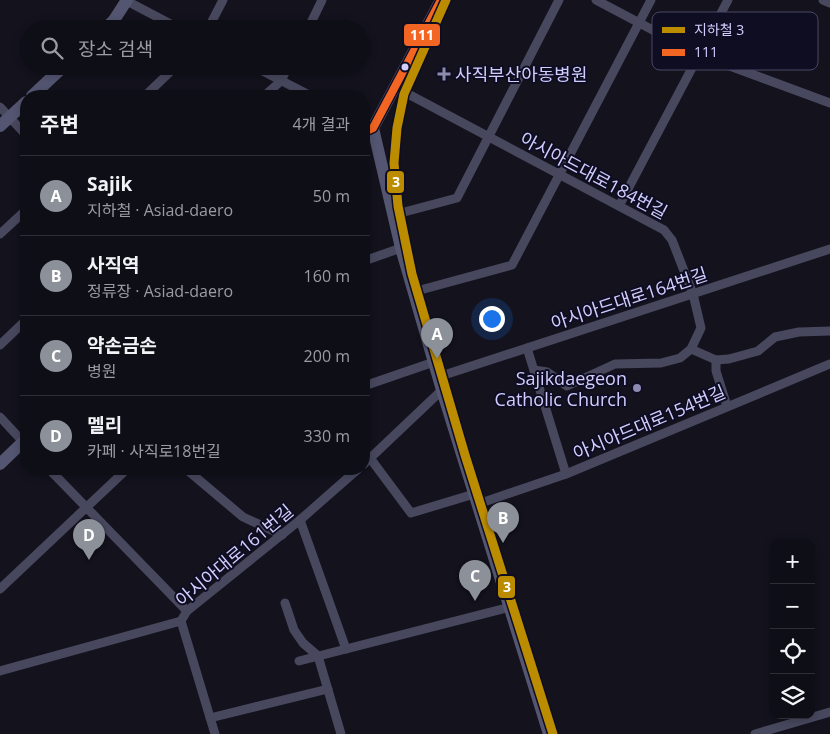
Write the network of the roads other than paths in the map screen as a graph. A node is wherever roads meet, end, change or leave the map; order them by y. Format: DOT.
graph roads {
  1 [pos="126,0"];
  2 [pos="223,0"];
  3 [pos="322,0"];
  4 [pos="441,0"];
  5 [pos="559,0"];
  6 [pos="596,0"];
  7 [pos="651,0"];
  8 [pos="728,0"];
  9 [pos="823,0"];
  10 [pos="830,2"];
  11 [pos="722,12"];
  12 [pos="114,20"];
  13 [pos="163,20"];
  14 [pos="213,20"];
  15 [pos="312,20"];
  16 [pos="640,23"];
  17 [pos="652,29"];
  18 [pos="692,70"];
  19 [pos="741,70"];
  20 [pos="54,75"];
  21 [pos="167,75"];
  22 [pos="271,75"];
  23 [pos="284,75"];
  24 [pos="281,80"];
  25 [pos="395,87"];
  26 [pos="38,90"];
  27 [pos="151,90"];
  28 [pos="270,90"];
  29 [pos="300,90"];
  30 [pos="830,103"];
  31 [pos="0,107"];
  32 [pos="20,108"];
  33 [pos="5,122"];
  34 [pos="370,124"];
  35 [pos="20,131"];
  36 [pos="488,137"];
  37 [pos="370,138"];
  38 [pos="560,175"];
  39 [pos="619,206"];
  40 [pos="393,214"];
  41 [pos="20,216"];
  42 [pos="0,234"];
  43 [pos="401,248"];
  44 [pos="830,249"];
  45 [pos="370,259"];
  46 [pos="413,292"];
  47 [pos="693,294"];
  48 [pos="20,326"];
  49 [pos="830,330"];
  50 [pos="0,344"];
  51 [pos="527,348"];
  52 [pos="691,349"];
  53 [pos="716,360"];
  54 [pos="434,362"];
  55 [pos="830,364"];
  56 [pos="534,370"];
  57 [pos="440,383"];
  58 [pos="370,384"];
  59 [pos="727,406"];
  60 [pos="0,416"];
  61 [pos="20,437"];
  62 [pos="20,446"];
  63 [pos="370,457"];
  64 [pos="0,464"];
  65 [pos="370,468"];
  66 [pos="566,474"];
  67 [pos="56,475"];
  68 [pos="120,475"];
  69 [pos="193,475"];
  70 [pos="351,475"];
  71 [pos="476,499"];
  72 [pos="86,506"];
  73 [pos="300,520"];
  74 [pos="282,535"];
  75 [pos="0,589"];
  76 [pos="285,604"];
  77 [pos="510,607"];
  78 [pos="187,611"];
  79 [pos="181,621"];
  80 [pos="346,649"];
  81 [pos="318,656"];
  82 [pos="299,661"];
  83 [pos="0,671"];
  84 [pos="328,689"];
  85 [pos="830,712"];
  86 [pos="210,718"];
  87 [pos="215,734"];
  88 [pos="341,734"];
  89 [pos="550,734"];
  90 [pos="755,734"];
  1 -- 12 [label="main road"];
  1 -- 13 [label="street"];
  2 -- 14 [label="street"];
  3 -- 15 [label="street"];
  4 -- 25 [label="main road"];
  5 -- 36 [label="street"];
  6 -- 16 [label="street"];
  7 -- 16 [label="street"];
  8 -- 11 [label="street"];
  9 -- 10 [label="street"];
  16 -- 17 [label="street"];
  16 -- 38 [label="street"];
  18 -- 39 [label="street"];
  19 -- 30 [label="street"];
  20 -- 26 [label="main road"];
  21 -- 27 [label="street"];
  22 -- 24 [label="street"];
  23 -- 24 [label="street"];
  24 -- 28 [label="street"];
  24 -- 29 [label="street"];
  25 -- 34 [label="main road"];
  25 -- 36 [label="street, 아시아드대로184번길"];
  31 -- 33 [label="street"];
  32 -- 33 [label="main road"];
  33 -- 35 [label="street"];
  36 -- 38 [label="street, 아시아드대로184번길"];
  36 -- 40 [label="street"];
  37 -- 40 [label="main road"];
  38 -- 39 [label="street, 아시아드대로184번길"];
  38 -- 46 [label="street"];
  39 -- 47 [label="street, 아시아드대로184번길"];
  40 -- 43 [label="main road"];
  41 -- 42 [label="street"];
  43 -- 45 [label="street"];
  43 -- 46 [label="main road"];
  44 -- 47 [label="street, 아시아드대로164번길"];
  46 -- 54 [label="main road"];
  47 -- 51 [label="street, 아시아드대로164번길"];
  47 -- 52 [label="street, 아시아드대로184번길"];
  48 -- 50 [label="street"];
  49 -- 53 [label="street"];
  51 -- 56 [label="street"];
  51 -- 57 [label="street, 아시아드대로164번길"];
  52 -- 53 [label="street"];
  52 -- 56 [label="street"];
  53 -- 59 [label="street"];
  54 -- 57 [label="main road"];
  54 -- 58 [label="street"];
  55 -- 59 [label="street, 아시아드대로154번길"];
  56 -- 66 [label="street"];
  57 -- 63 [label="street"];
  57 -- 71 [label="main road"];
  59 -- 66 [label="street, 아시아드대로154번길"];
  60 -- 61 [label="street"];
  62 -- 64 [label="main road"];
  65 -- 71 [label="street, 아시아드대로154번길"];
  66 -- 71 [label="street, 아시아드대로154번길"];
  67 -- 72 [label="street"];
  68 -- 72 [label="street"];
  69 -- 74 [label="street"];
  70 -- 73 [label="street, 아시아대로161번길"];
  71 -- 77 [label="main road"];
  72 -- 75 [label="street"];
  72 -- 78 [label="street"];
  73 -- 74 [label="street, 아시아대로161번길"];
  73 -- 80 [label="street"];
  74 -- 78 [label="street, 아시아대로161번길"];
  76 -- 81 [label="street"];
  77 -- 80 [label="street"];
  77 -- 89 [label="main road"];
  78 -- 79 [label="street, 아시아대로161번길"];
  79 -- 83 [label="street, 아시아대로161번길"];
  79 -- 86 [label="street"];
  80 -- 81 [label="street"];
  81 -- 82 [label="street"];
  81 -- 84 [label="street"];
  84 -- 86 [label="street"];
  84 -- 88 [label="street"];
  85 -- 90 [label="street"];
  86 -- 87 [label="street"];
}
